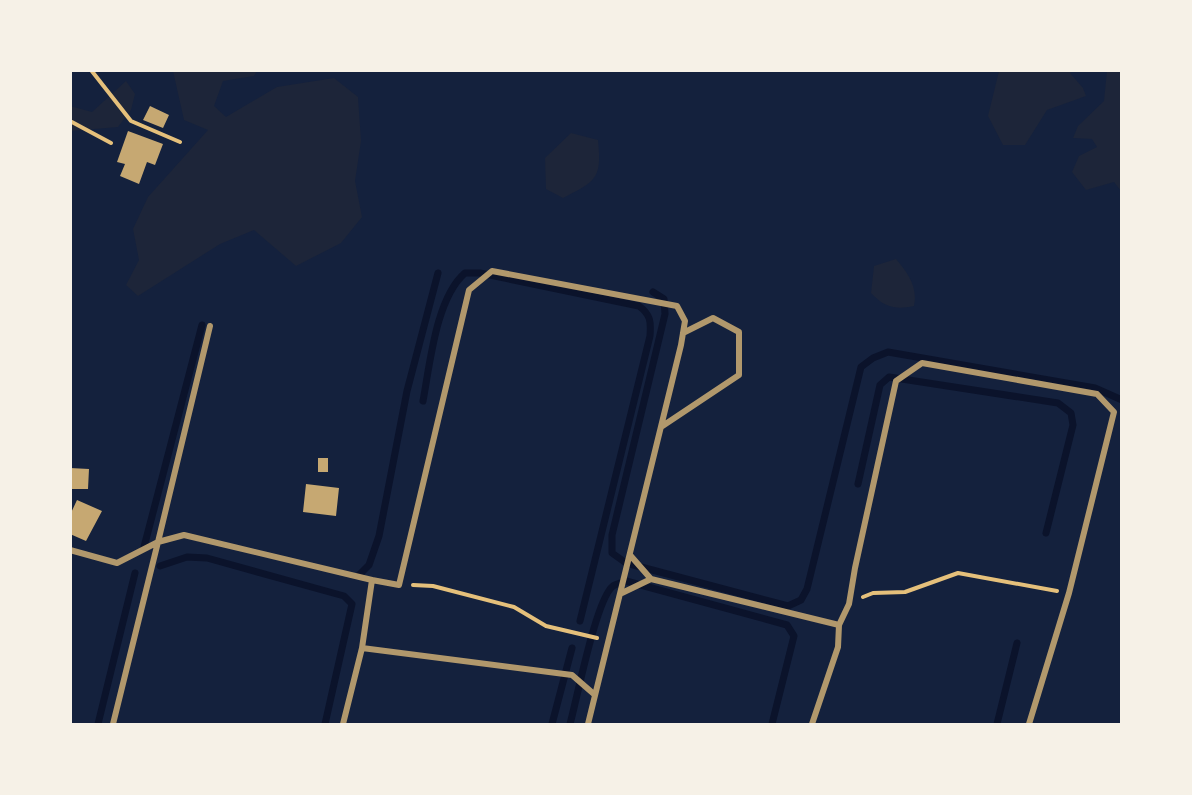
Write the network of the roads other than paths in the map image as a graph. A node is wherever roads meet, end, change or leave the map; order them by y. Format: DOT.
graph roads {
  1 [pos="210,326"];
  2 [pos="683,333"];
  3 [pos="661,427"];
  4 [pos="158,542"];
  5 [pos="70,550"];
  6 [pos="630,555"];
  7 [pos="651,579"];
  8 [pos="372,580"];
  9 [pos="622,593"];
  10 [pos="839,625"];
  11 [pos="362,648"];
  12 [pos="596,695"];
  13 [pos="113,724"];
  14 [pos="343,724"];
  15 [pos="588,724"];
  16 [pos="812,724"];
  17 [pos="1029,724"];
  1 -- 4 [label="street"];
  2 -- 3 [label="street"];
  2 -- 3 [label="street"];
  2 -- 8 [label="street"];
  3 -- 6 [label="street"];
  4 -- 5 [label="street"];
  4 -- 8 [label="street"];
  4 -- 13 [label="street"];
  6 -- 7 [label="street"];
  6 -- 9 [label="street"];
  7 -- 9 [label="street"];
  7 -- 10 [label="street"];
  8 -- 11 [label="street"];
  9 -- 12 [label="street"];
  10 -- 16 [label="street"];
  10 -- 17 [label="street"];
  11 -- 12 [label="street"];
  11 -- 14 [label="street"];
  12 -- 15 [label="street"];
}
